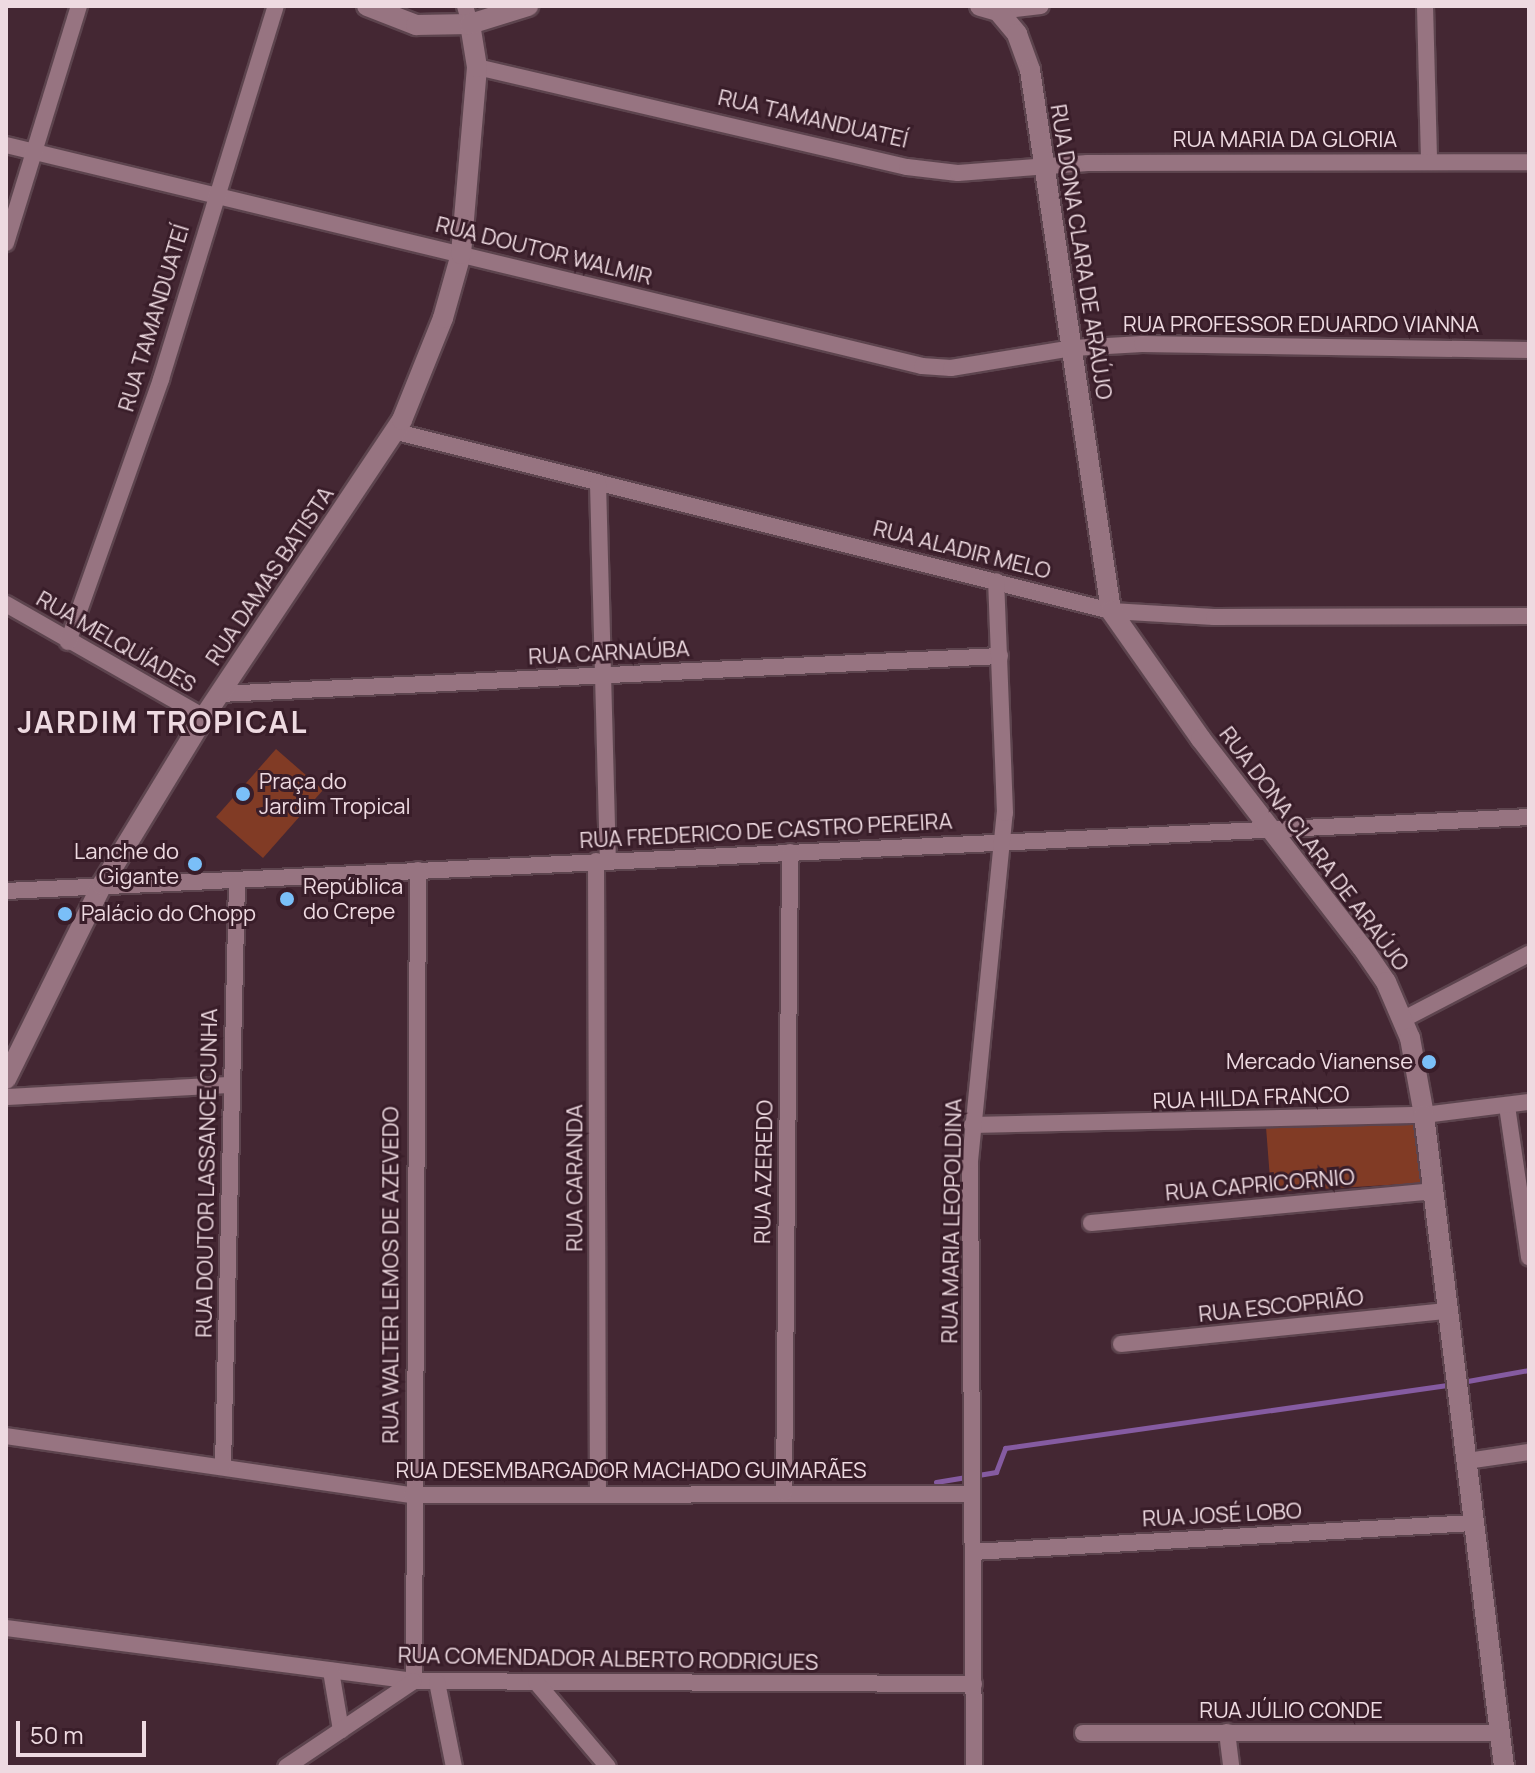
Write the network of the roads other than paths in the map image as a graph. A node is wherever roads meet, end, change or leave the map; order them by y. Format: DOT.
graph roads {
  1 [pos="79,6"];
  2 [pos="276,6"];
  3 [pos="367,6"];
  4 [pos="528,6"];
  5 [pos="1041,6"];
  6 [pos="1425,6"];
  7 [pos="989,9"];
  8 [pos="468,15"];
  9 [pos="477,67"];
  10 [pos="6,145"];
  11 [pos="33,152"];
  12 [pos="1429,161"];
  13 [pos="1529,162"];
  14 [pos="1042,165"];
  15 [pos="217,193"];
  16 [pos="6,243"];
  17 [pos="461,254"];
  18 [pos="1073,348"];
  19 [pos="1529,350"];
  20 [pos="397,432"];
  21 [pos="598,483"];
  22 [pos="996,581"];
  23 [pos="6,604"];
  24 [pos="1111,611"];
  25 [pos="1529,616"];
  26 [pos="68,642"];
  27 [pos="1000,656"];
  28 [pos="603,675"];
  29 [pos="220,694"];
  30 [pos="204,717"];
  31 [pos="1529,817"];
  32 [pos="1271,829"];
  33 [pos="1003,842"];
  34 [pos="790,852"];
  35 [pos="602,861"];
  36 [pos="418,870"];
  37 [pos="237,880"];
  38 [pos="102,885"];
  39 [pos="6,891"];
  40 [pos="1529,954"];
  41 [pos="1404,1019"];
  42 [pos="6,1079"];
  43 [pos="230,1085"];
  44 [pos="6,1097"];
  45 [pos="1529,1102"];
  46 [pos="1507,1106"];
  47 [pos="1424,1115"];
  48 [pos="972,1125"];
  49 [pos="1433,1191"];
  50 [pos="1091,1223"];
  51 [pos="1529,1257"];
  52 [pos="1446,1311"];
  53 [pos="1121,1344"];
  54 [pos="6,1436"];
  55 [pos="1529,1452"];
  56 [pos="1467,1461"];
  57 [pos="223,1467"];
  58 [pos="972,1491"];
  59 [pos="784,1493"];
  60 [pos="598,1494"];
  61 [pos="412,1495"];
  62 [pos="1473,1523"];
  63 [pos="973,1552"];
  64 [pos="6,1628"];
  65 [pos="331,1671"];
  66 [pos="414,1681"];
  67 [pos="437,1682"];
  68 [pos="536,1682"];
  69 [pos="974,1684"];
  70 [pos="341,1730"];
  71 [pos="1227,1732"];
  72 [pos="1083,1733"];
  73 [pos="1499,1733"];
  74 [pos="286,1767"];
  75 [pos="454,1767"];
  76 [pos="608,1767"];
  77 [pos="974,1767"];
  78 [pos="1231,1767"];
  79 [pos="1504,1767"];
  1 -- 11 [label="street"];
  2 -- 15 [label="street, RUA TAMANDUATEÍ"];
  3 -- 8 [label="main road"];
  4 -- 8 [label="main road"];
  5 -- 7 [label="street"];
  6 -- 12 [label="street"];
  7 -- 14 [label="main road, RUA DONA CLARA DE ARAÚJO"];
  8 -- 9 [label="main road"];
  9 -- 14 [label="street, RUA TAMANDUATEÍ"];
  9 -- 17 [label="main road, RUA DAMAS BATISTA"];
  10 -- 11 [label="street, RUA DOUTOR WALMIR"];
  11 -- 15 [label="street, RUA DOUTOR WALMIR"];
  11 -- 16 [label="street"];
  12 -- 13 [label="street, RUA MARIA DA GLORIA"];
  12 -- 14 [label="street, RUA MARIA DA GLORIA"];
  14 -- 18 [label="main road, RUA DONA CLARA DE ARAÚJO"];
  15 -- 17 [label="street, RUA DOUTOR WALMIR"];
  15 -- 26 [label="street, RUA TAMANDUATEÍ"];
  17 -- 18 [label="street, RUA DOUTOR WALMIR"];
  17 -- 20 [label="main road, RUA DAMAS BATISTA"];
  18 -- 19 [label="street, RUA PROFESSOR EDUARDO VIANNA"];
  18 -- 24 [label="main road, RUA DONA CLARA DE ARAÚJO"];
  20 -- 21 [label="street, RUA ALADIR MELO"];
  20 -- 29 [label="main road, RUA DAMAS BATISTA"];
  21 -- 22 [label="street, RUA ALADIR MELO"];
  21 -- 28 [label="street, RUA CARANDA"];
  22 -- 24 [label="street, RUA ALADIR MELO"];
  22 -- 27 [label="street, RUA MARIA LEOPOLDINA"];
  23 -- 26 [label="street, RUA MELQUÍADES"];
  24 -- 25 [label="street, RUA ALADIR MELO"];
  24 -- 32 [label="main road, RUA DONA CLARA DE ARAÚJO"];
  26 -- 30 [label="street, RUA MELQUÍADES"];
  27 -- 28 [label="street, RUA CARNAÚBA"];
  27 -- 33 [label="street, RUA MARIA LEOPOLDINA"];
  28 -- 29 [label="street, RUA CARNAÚBA"];
  28 -- 35 [label="street, RUA CARANDA"];
  29 -- 30 [label="main road, RUA DAMAS BATISTA"];
  30 -- 38 [label="main road, RUA DAMAS BATISTA"];
  31 -- 32 [label="street, RUA FREDERICO DE CASTRO PEREIRA"];
  32 -- 33 [label="street, RUA FREDERICO DE CASTRO PEREIRA"];
  32 -- 41 [label="main road, RUA DONA CLARA DE ARAÚJO"];
  33 -- 34 [label="street, RUA FREDERICO DE CASTRO PEREIRA"];
  33 -- 48 [label="street, RUA MARIA LEOPOLDINA"];
  34 -- 35 [label="street, RUA FREDERICO DE CASTRO PEREIRA"];
  34 -- 59 [label="street, RUA AZEREDO"];
  35 -- 36 [label="street, RUA FREDERICO DE CASTRO PEREIRA"];
  35 -- 60 [label="street, RUA CARANDA"];
  36 -- 37 [label="street, RUA FREDERICO DE CASTRO PEREIRA"];
  36 -- 61 [label="street, RUA WALTER LEMOS DE AZEVEDO"];
  37 -- 38 [label="street, RUA FREDERICO DE CASTRO PEREIRA"];
  37 -- 43 [label="street, RUA DOUTOR LASSANCE CUNHA"];
  38 -- 39 [label="street, RUA FREDERICO DE CASTRO PEREIRA"];
  38 -- 42 [label="main road, RUA DAMAS BATISTA"];
  40 -- 41 [label="street"];
  41 -- 47 [label="main road, RUA DONA CLARA DE ARAÚJO"];
  43 -- 44 [label="street"];
  43 -- 57 [label="street, RUA DOUTOR LASSANCE CUNHA"];
  45 -- 46 [label="street, RUA HILDA FRANCO"];
  46 -- 47 [label="street, RUA HILDA FRANCO"];
  46 -- 51 [label="street"];
  47 -- 48 [label="street, RUA HILDA FRANCO"];
  47 -- 49 [label="main road, RUA DONA CLARA DE ARAÚJO"];
  48 -- 58 [label="street, RUA MARIA LEOPOLDINA"];
  49 -- 50 [label="street, RUA CAPRICORNIO"];
  49 -- 52 [label="main road, RUA DONA CLARA DE ARAÚJO"];
  52 -- 53 [label="street, RUA ESCOPRIÃO"];
  52 -- 56 [label="main road, RUA DONA CLARA DE ARAÚJO"];
  54 -- 57 [label="street, RUA DESEMBARGADOR MACHADO GUIMARÃES"];
  55 -- 56 [label="street"];
  56 -- 62 [label="main road, RUA DONA CLARA DE ARAÚJO"];
  57 -- 61 [label="street, RUA DESEMBARGADOR MACHADO GUIMARÃES"];
  58 -- 59 [label="street, RUA DESEMBARGADOR MACHADO GUIMARÃES"];
  58 -- 63 [label="street, RUA MARIA LEOPOLDINA"];
  59 -- 60 [label="street, RUA DESEMBARGADOR MACHADO GUIMARÃES"];
  60 -- 61 [label="street, RUA DESEMBARGADOR MACHADO GUIMARÃES"];
  61 -- 66 [label="street, RUA WALTER LEMOS DE AZEVEDO"];
  62 -- 63 [label="street, RUA JOSÉ LOBO"];
  62 -- 73 [label="main road, RUA DONA CLARA DE ARAÚJO"];
  63 -- 69 [label="street, RUA MARIA LEOPOLDINA"];
  64 -- 65 [label="street, RUA COMENDADOR ALBERTO RODRIGUES"];
  65 -- 66 [label="street, RUA COMENDADOR ALBERTO RODRIGUES"];
  65 -- 70 [label="street"];
  66 -- 67 [label="street, RUA COMENDADOR ALBERTO RODRIGUES"];
  66 -- 70 [label="street"];
  67 -- 68 [label="street, RUA COMENDADOR ALBERTO RODRIGUES"];
  67 -- 75 [label="street"];
  68 -- 69 [label="street, RUA COMENDADOR ALBERTO RODRIGUES"];
  68 -- 76 [label="street"];
  69 -- 77 [label="street, RUA MARIA LEOPOLDINA"];
  70 -- 74 [label="street"];
  71 -- 72 [label="street, RUA JÚLIO CONDE"];
  71 -- 73 [label="street, RUA JÚLIO CONDE"];
  71 -- 78 [label="street"];
  73 -- 79 [label="main road, RUA DONA CLARA DE ARAÚJO"];
}
